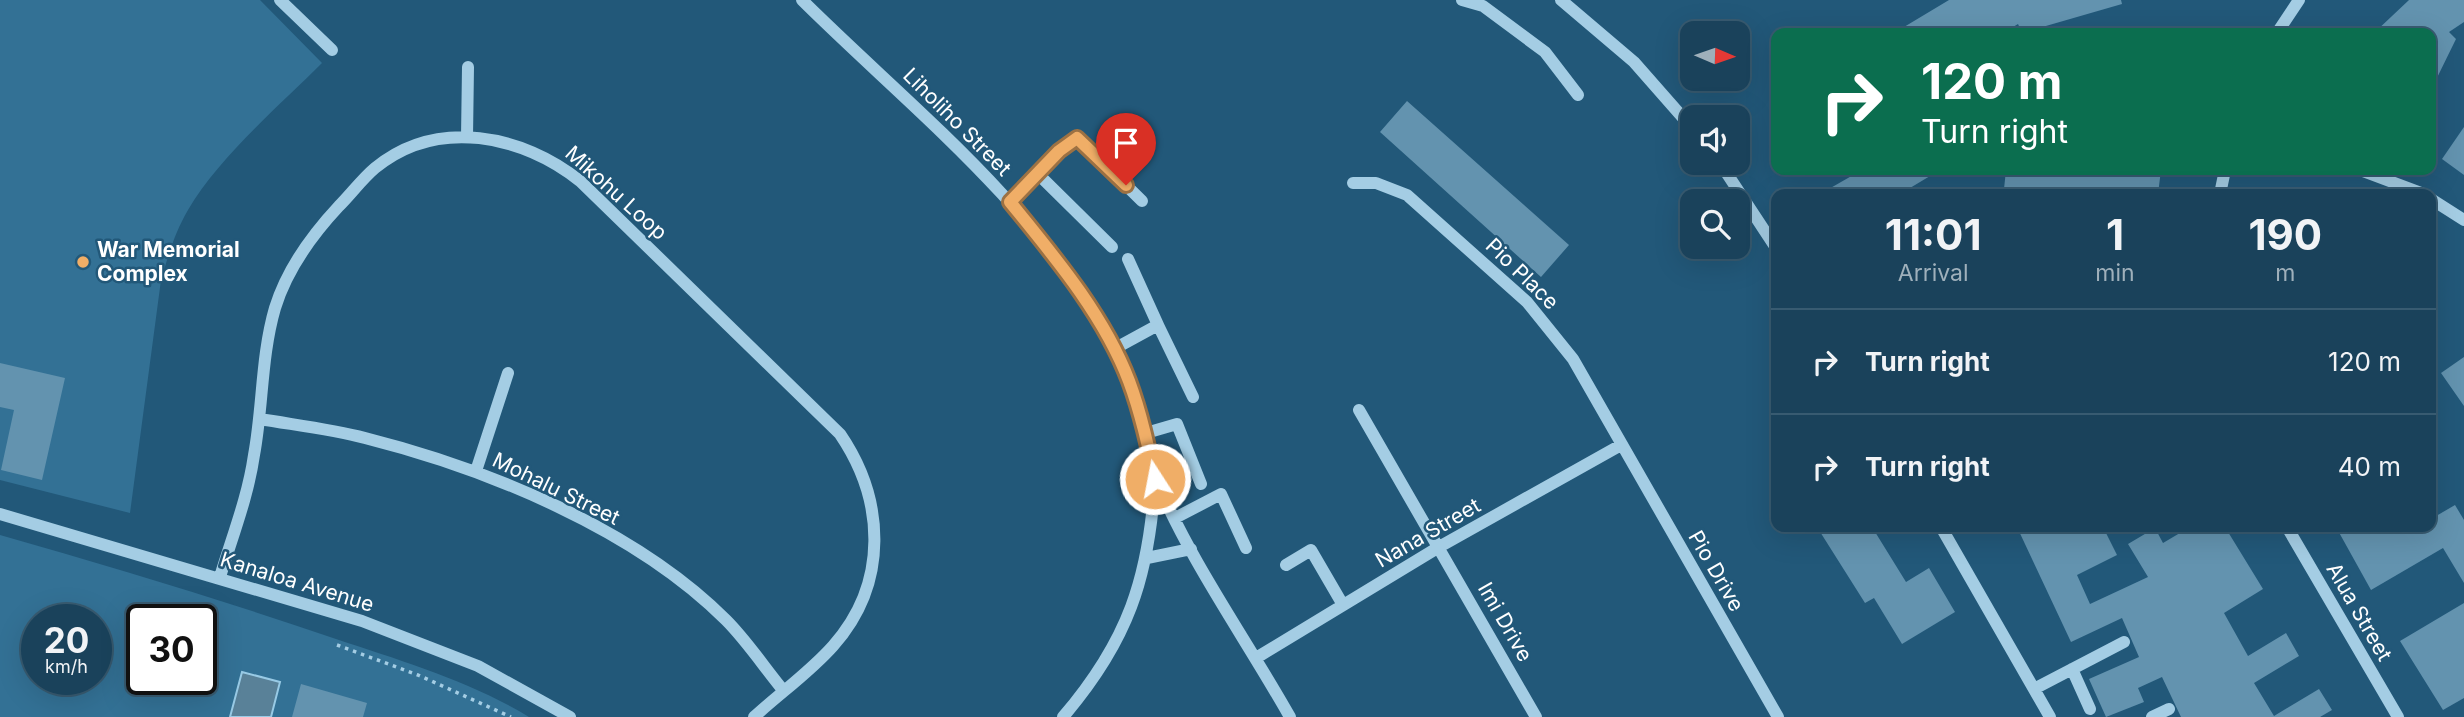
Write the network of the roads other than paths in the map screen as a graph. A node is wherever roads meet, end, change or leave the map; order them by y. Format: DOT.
graph roads {
  1 [pos="280,0"];
  2 [pos="802,0"];
  3 [pos="1462,0"];
  4 [pos="1561,0"];
  5 [pos="2299,0"];
  6 [pos="2280,28"];
  7 [pos="332,50"];
  8 [pos="468,67"];
  9 [pos="1578,95"];
  10 [pos="1680,114"];
  11 [pos="467,137"];
  12 [pos="1037,173"];
  13 [pos="1728,175"];
  14 [pos="2370,175"];
  15 [pos="1353,183"];
  16 [pos="2397,189"];
  17 [pos="1142,201"];
  18 [pos="1010,202"];
  19 [pos="2436,202"];
  20 [pos="2464,220"];
  21 [pos="1771,240"];
  22 [pos="1112,247"];
  23 [pos="1128,259"];
  24 [pos="1158,325"];
  25 [pos="1114,349"];
  26 [pos="508,373"];
  27 [pos="1193,397"];
  28 [pos="1359,410"];
  29 [pos="260,419"];
  30 [pos="1146,433"];
  31 [pos="1621,445"];
  32 [pos="476,471"];
  33 [pos="1155,479"];
  34 [pos="1201,484"];
  35 [pos="0,514"];
  36 [pos="1175,518"];
  37 [pos="1944,532"];
  38 [pos="2290,532"];
  39 [pos="1439,547"];
  40 [pos="1246,548"];
  41 [pos="1191,549"];
  42 [pos="1147,558"];
  43 [pos="1286,565"];
  44 [pos="220,577"];
  45 [pos="1343,605"];
  46 [pos="2124,642"];
  47 [pos="1256,658"];
  48 [pos="2072,669"];
  49 [pos="2034,689"];
  50 [pos="783,690"];
  51 [pos="2091,709"];
  52 [pos="2169,709"];
  53 [pos="570,717"];
  54 [pos="754,717"];
  55 [pos="1063,717"];
  56 [pos="1290,717"];
  57 [pos="1536,717"];
  58 [pos="1778,717"];
  59 [pos="2050,717"];
  60 [pos="2152,717"];
  61 [pos="2398,717"];
  1 -- 7 [label="street"];
  2 -- 18 [label="street, Liholiho Street"];
  3 -- 9 [label="street"];
  4 -- 10 [label="street"];
  5 -- 6 [label="street"];
  8 -- 11 [label="street"];
  11 -- 29 [label="street, Mikohu Loop"];
  11 -- 50 [label="street, Mikohu Loop"];
  12 -- 17 [label="street"];
  12 -- 18 [label="street"];
  12 -- 22 [label="street"];
  13 -- 21 [label="street"];
  14 -- 16 [label="street"];
  15 -- 31 [label="street, Pio Place"];
  18 -- 25 [label="street, Liholiho Street"];
  19 -- 20 [label="street"];
  23 -- 24 [label="street"];
  24 -- 25 [label="street"];
  24 -- 27 [label="street"];
  25 -- 30 [label="street, Liholiho Street"];
  26 -- 32 [label="street"];
  28 -- 39 [label="street, Imi Drive"];
  29 -- 32 [label="street, Mohalu Street"];
  29 -- 44 [label="street, Mikohu Loop"];
  30 -- 33 [label="street, Liholiho Street"];
  30 -- 34 [label="street"];
  31 -- 39 [label="street, Nana Street"];
  31 -- 58 [label="street, Pio Drive"];
  32 -- 50 [label="street, Mohalu Street"];
  33 -- 36 [label="street, Liholiho Street"];
  33 -- 42 [label="street"];
  35 -- 44 [label="street, Kanaloa Avenue"];
  36 -- 40 [label="street"];
  36 -- 41 [label="street, Liholiho Street"];
  37 -- 49 [label="street"];
  38 -- 61 [label="street, Alua Street"];
  39 -- 45 [label="street, Nana Street"];
  39 -- 57 [label="street, Imi Drive"];
  41 -- 42 [label="street"];
  41 -- 47 [label="street, Liholiho Street"];
  42 -- 55 [label="street"];
  43 -- 45 [label="street"];
  44 -- 53 [label="street, Kanaloa Avenue"];
  45 -- 47 [label="street, Nana Street"];
  46 -- 48 [label="street"];
  47 -- 56 [label="street, Liholiho Street"];
  48 -- 49 [label="street"];
  48 -- 51 [label="street"];
  49 -- 59 [label="street"];
  50 -- 54 [label="street, Mikohu Loop"];
  52 -- 60 [label="street"];
}
